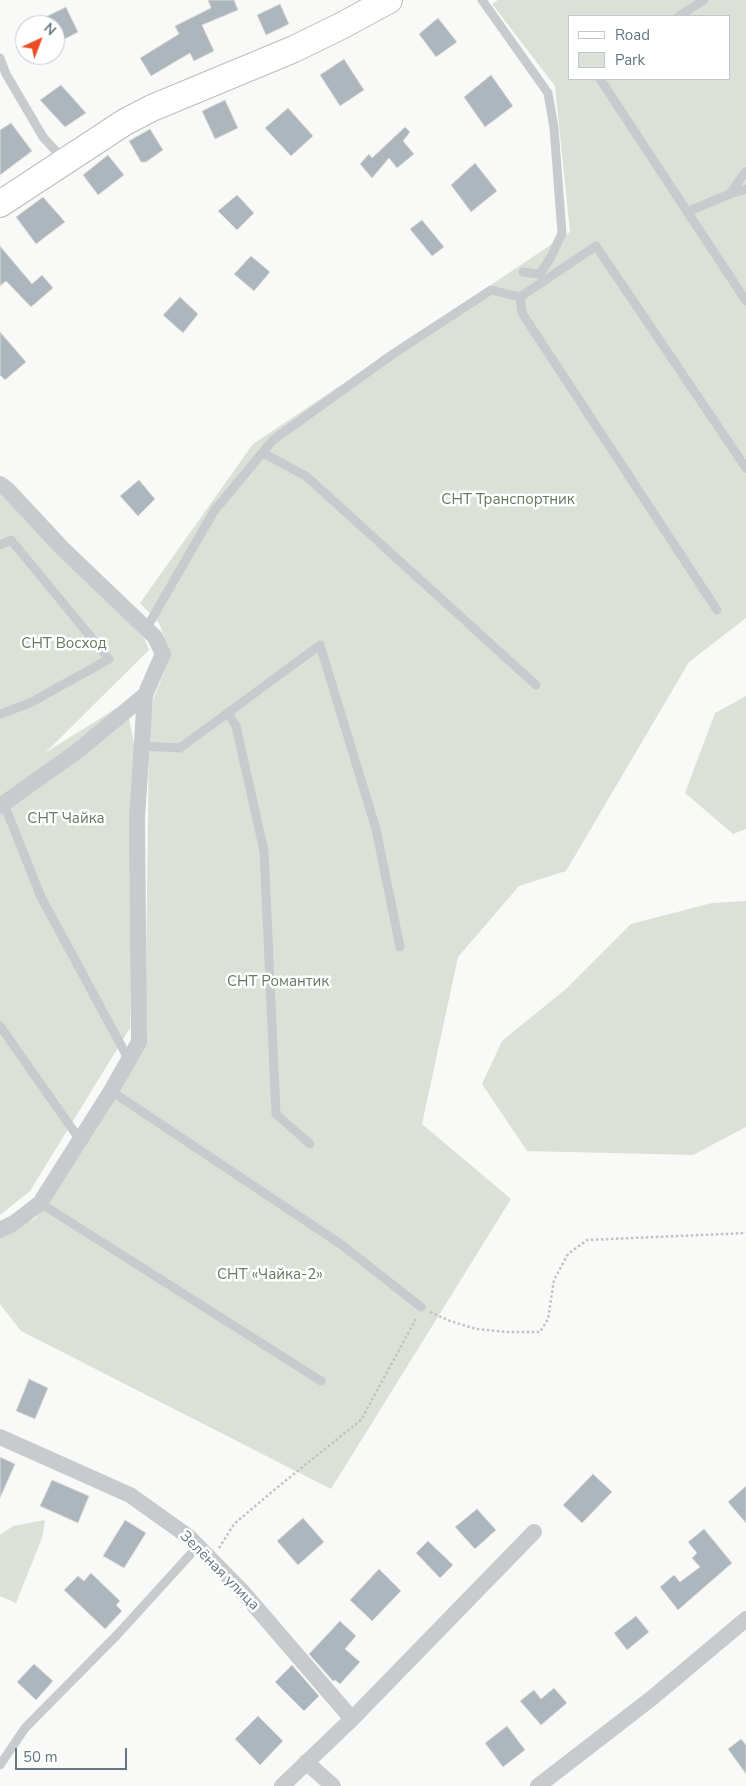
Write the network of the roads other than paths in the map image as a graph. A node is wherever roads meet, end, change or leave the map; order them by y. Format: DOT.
graph roads {
  1 [pos="388,0"];
  2 [pos="482,0"];
  3 [pos="704,0"];
  4 [pos="681,15"];
  5 [pos="0,58"];
  6 [pos="601,80"];
  7 [pos="64,161"];
  8 [pos="746,172"];
  9 [pos="746,189"];
  10 [pos="730,194"];
  11 [pos="0,204"];
  12 [pos="687,212"];
  13 [pos="523,272"];
  14 [pos="520,297"];
  15 [pos="746,301"];
  16 [pos="263,453"];
  17 [pos="746,468"];
  18 [pos="0,484"];
  19 [pos="0,545"];
  20 [pos="717,610"];
  21 [pos="146,629"];
  22 [pos="536,685"];
  23 [pos="145,695"];
  24 [pos="228,713"];
  25 [pos="0,714"];
  26 [pos="142,746"];
  27 [pos="2,805"];
  28 [pos="400,947"];
  29 [pos="0,1026"];
  30 [pos="129,1060"];
  31 [pos="111,1092"];
  32 [pos="80,1140"];
  33 [pos="310,1144"];
  34 [pos="40,1202"];
  35 [pos="0,1230"];
  36 [pos="421,1307"];
  37 [pos="321,1381"];
  38 [pos="0,1437"];
  39 [pos="534,1532"];
  40 [pos="198,1546"];
  41 [pos="746,1619"];
  42 [pos="352,1719"];
  43 [pos="306,1762"];
  44 [pos="0,1765"];
  45 [pos="282,1786"];
  46 [pos="333,1786"];
  47 [pos="538,1786"];
  1 -- 7 [label="main road"];
  2 -- 13 [label="lane"];
  3 -- 4 [label="lane"];
  5 -- 7 [label="lane"];
  6 -- 12 [label="lane"];
  7 -- 11 [label="main road"];
  8 -- 10 [label="lane"];
  9 -- 10 [label="lane"];
  10 -- 12 [label="lane"];
  12 -- 15 [label="lane"];
  14 -- 16 [label="lane"];
  14 -- 17 [label="lane"];
  14 -- 20 [label="lane"];
  16 -- 21 [label="lane"];
  16 -- 22 [label="lane"];
  18 -- 21 [label="street"];
  19 -- 25 [label="lane"];
  21 -- 23 [label="street"];
  23 -- 26 [label="street"];
  23 -- 27 [label="street"];
  24 -- 26 [label="lane"];
  24 -- 28 [label="lane"];
  24 -- 33 [label="lane"];
  26 -- 30 [label="street"];
  27 -- 30 [label="lane"];
  29 -- 32 [label="lane"];
  30 -- 31 [label="street"];
  31 -- 32 [label="street"];
  31 -- 36 [label="lane"];
  32 -- 34 [label="street"];
  34 -- 35 [label="street"];
  34 -- 37 [label="lane"];
  38 -- 40 [label="street, Зелёная улица"];
  39 -- 42 [label="street"];
  40 -- 42 [label="street, Зелёная улица"];
  40 -- 44 [label="lane"];
  41 -- 47 [label="street"];
  42 -- 43 [label="street"];
  43 -- 45 [label="street"];
  43 -- 46 [label="street"];
}
